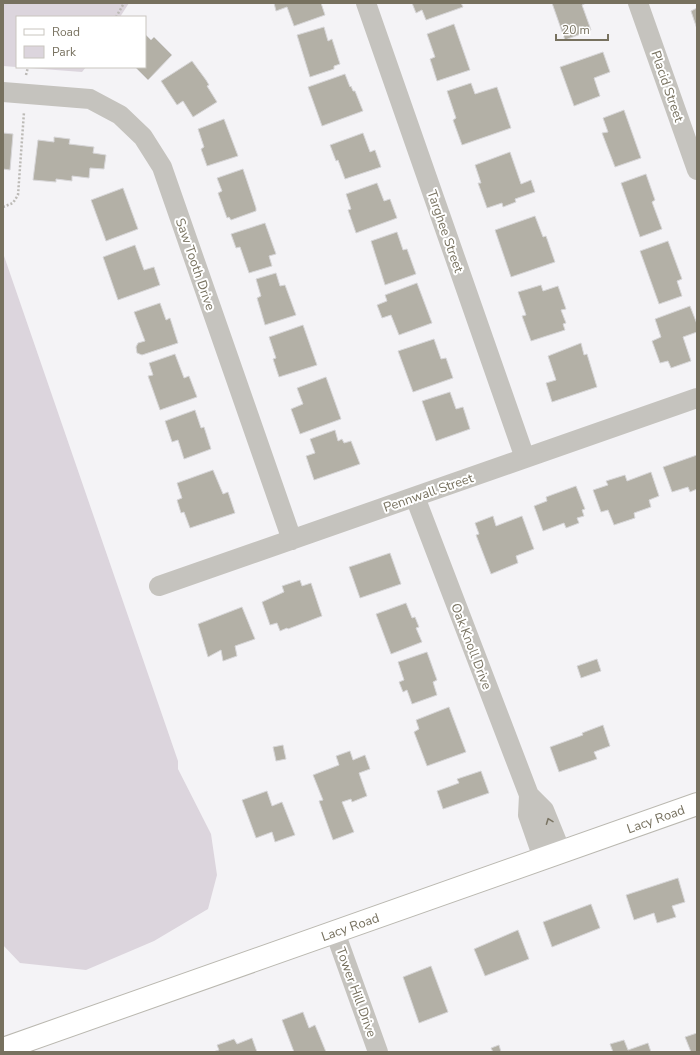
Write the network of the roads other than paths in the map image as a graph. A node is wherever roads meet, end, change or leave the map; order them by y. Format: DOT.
graph roads {
  1 [pos="366,3"];
  2 [pos="638,3"];
  3 [pos="3,92"];
  4 [pos="697,170"];
  5 [pos="697,398"];
  6 [pos="525,458"];
  7 [pos="415,497"];
  8 [pos="292,540"];
  9 [pos="159,586"];
  10 [pos="697,804"];
  11 [pos="552,855"];
  12 [pos="335,932"];
  13 [pos="3,1049"];
  14 [pos="378,1052"];
  1 -- 6 [label="street, Targhee Street"];
  2 -- 4 [label="street, Placid Street"];
  3 -- 8 [label="street, Saw Tooth Drive"];
  5 -- 6 [label="street, Pennwall Street"];
  6 -- 7 [label="street, Pennwall Street"];
  7 -- 8 [label="street, Pennwall Street"];
  7 -- 11 [label="street, Oak Knoll Drive"];
  8 -- 9 [label="street, Pennwall Street"];
  10 -- 11 [label="street, Lacy Road"];
  11 -- 12 [label="street, Lacy Road"];
  12 -- 13 [label="street, Lacy Road"];
  12 -- 14 [label="street, Tower Hill Drive"];
}
